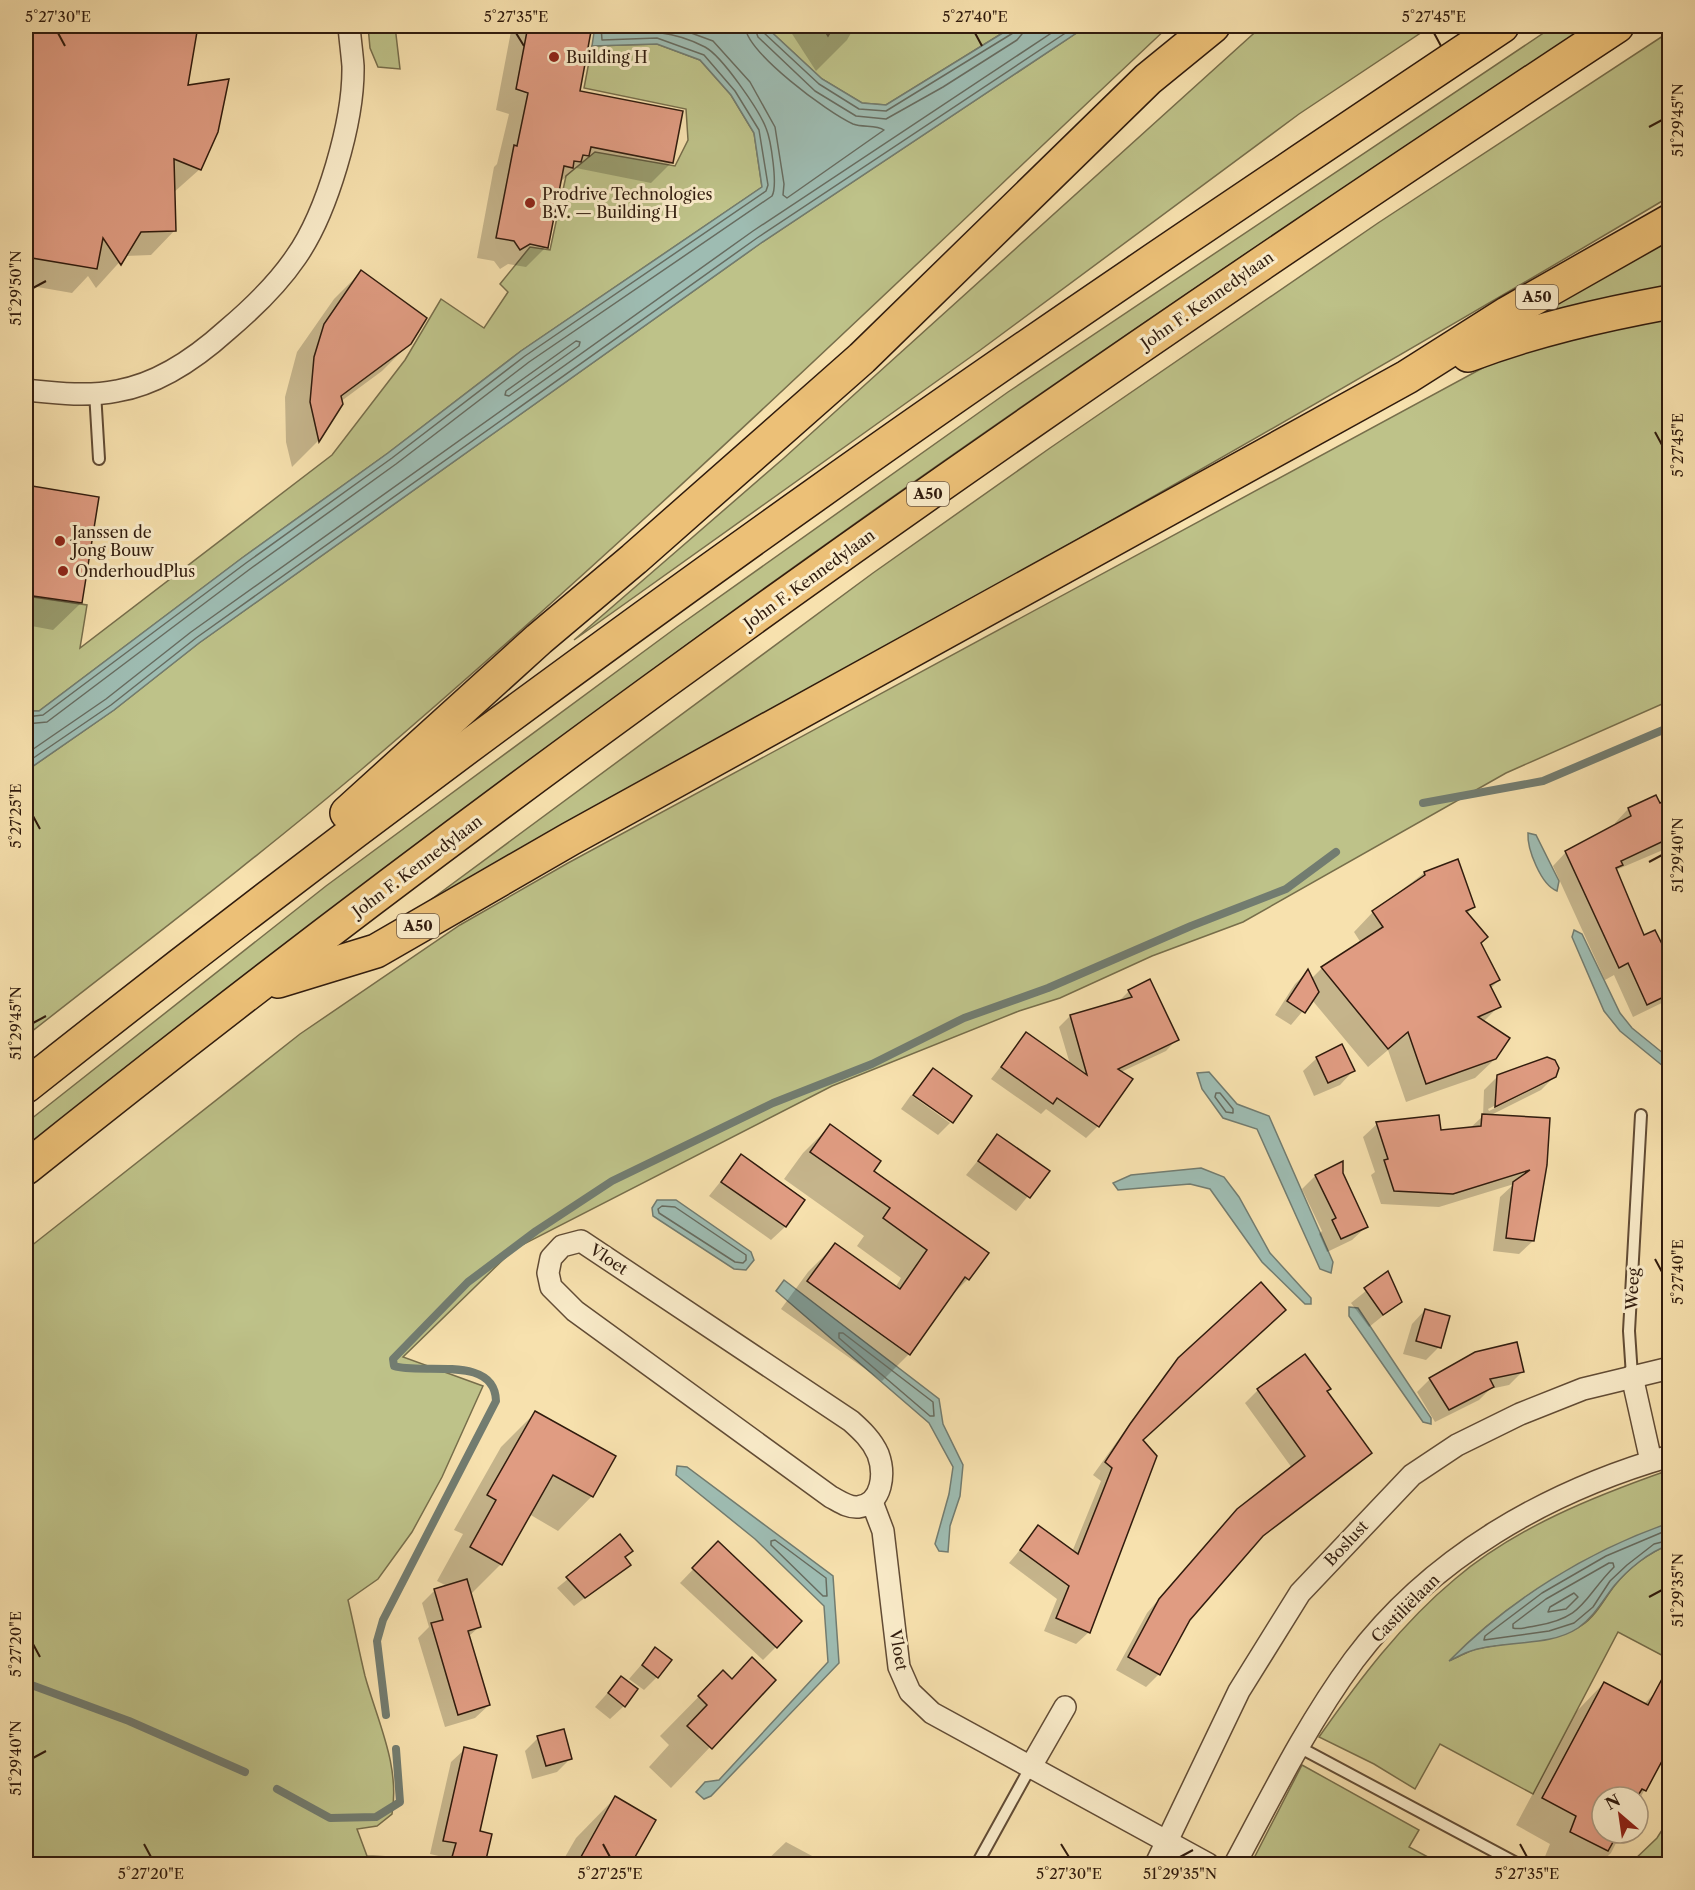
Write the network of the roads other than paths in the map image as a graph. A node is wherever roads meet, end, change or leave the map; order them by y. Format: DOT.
graph roads {
  1 [pos="349,26"];
  2 [pos="1213,26"];
  3 [pos="1502,26"];
  4 [pos="1617,26"];
  5 [pos="1670,221"];
  6 [pos="1670,302"];
  7 [pos="1407,377"];
  8 [pos="26,390"];
  9 [pos="95,393"];
  10 [pos="99,459"];
  11 [pos="190,956"];
  12 [pos="256,987"];
  13 [pos="26,1086"];
  14 [pos="1641,1115"];
  15 [pos="26,1168"];
  16 [pos="1670,1368"];
  17 [pos="1632,1376"];
  18 [pos="1660,1459"];
  19 [pos="872,1502"];
  20 [pos="1065,1707"];
  21 [pos="1298,1746"];
  22 [pos="1030,1768"];
  23 [pos="1166,1841"];
  24 [pos="977,1864"];
  25 [pos="1156,1864"];
  26 [pos="1208,1864"];
  27 [pos="1235,1864"];
  28 [pos="1518,1864"];
  1 -- 9 [label="street"];
  2 -- 11 [label="highway"];
  3 -- 11 [label="highway"];
  4 -- 12 [label="highway, John F. Kennedylaan / A50"];
  5 -- 7 [label="highway, A50"];
  6 -- 7 [label="highway, A50"];
  7 -- 12 [label="highway, A50"];
  8 -- 9 [label="street"];
  9 -- 10 [label="lane"];
  11 -- 13 [label="highway"];
  12 -- 15 [label="highway, John F. Kennedylaan / A50"];
  14 -- 17 [label="lane, Weeg"];
  16 -- 17 [label="street, Boslust"];
  17 -- 18 [label="street, Weeg"];
  17 -- 23 [label="street, Boslust"];
  18 -- 21 [label="street, Castiliëlaan"];
  19 -- 19 [label="street, Vloet"];
  19 -- 22 [label="street, Vloet"];
  20 -- 22 [label="street"];
  21 -- 27 [label="street, Castiliëlaan"];
  21 -- 28 [label="lane"];
  22 -- 23 [label="street, Vloet"];
  22 -- 24 [label="lane"];
  23 -- 25 [label="street, Boslust"];
  23 -- 26 [label="street, Vloet"];
}
